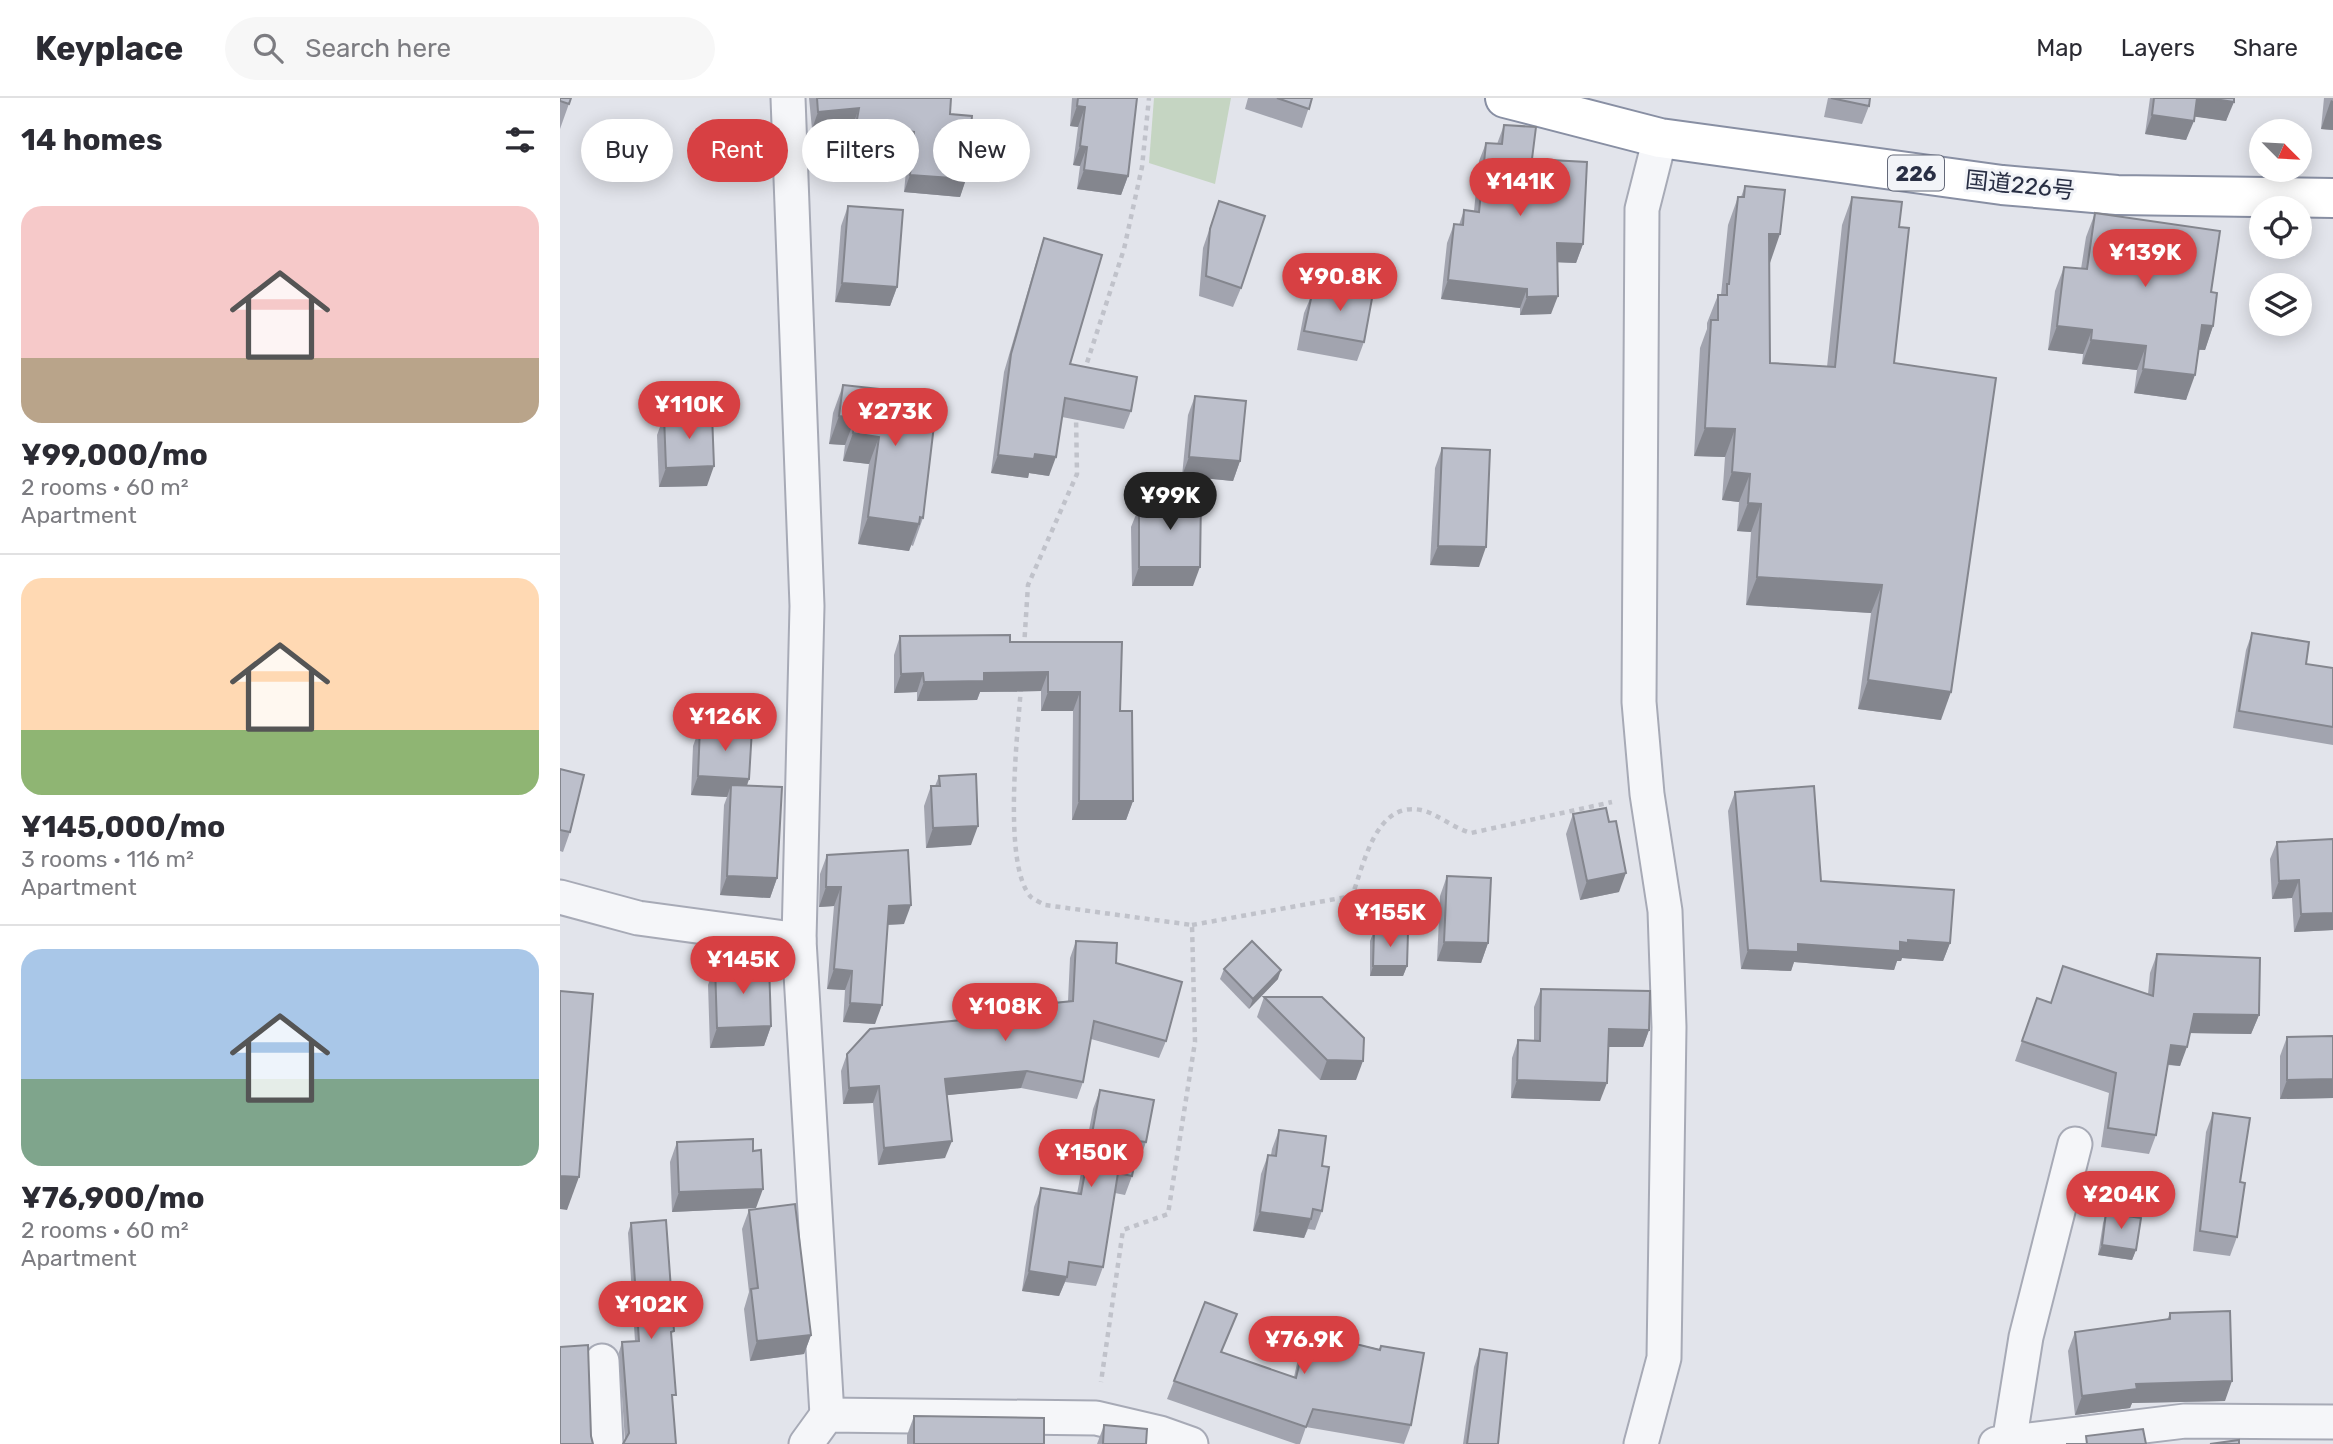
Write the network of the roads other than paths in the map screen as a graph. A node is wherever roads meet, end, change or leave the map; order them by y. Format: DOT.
graph roads {
  1 [pos="788,98"];
  2 [pos="1505,98"];
  3 [pos="1660,138"];
  4 [pos="2333,198"];
  5 [pos="560,897"];
  6 [pos="799,940"];
  7 [pos="2075,1144"];
  8 [pos="602,1361"];
  9 [pos="827,1415"];
  10 [pos="2333,1422"];
  11 [pos="2258,1433"];
  12 [pos="2002,1443"];
  13 [pos="606,1444"];
  14 [pos="806,1444"];
  15 [pos="1191,1444"];
  16 [pos="1641,1444"];
  1 -- 6 [label="street"];
  2 -- 3 [label="highway, 国道226号 / 226"];
  3 -- 4 [label="highway, 国道226号 / 226"];
  3 -- 16 [label="street"];
  5 -- 6 [label="street"];
  6 -- 9 [label="street"];
  7 -- 12 [label="street"];
  8 -- 13 [label="street"];
  9 -- 14 [label="street"];
  9 -- 15 [label="street"];
  10 -- 11 [label="street"];
  11 -- 12 [label="street"];
}
